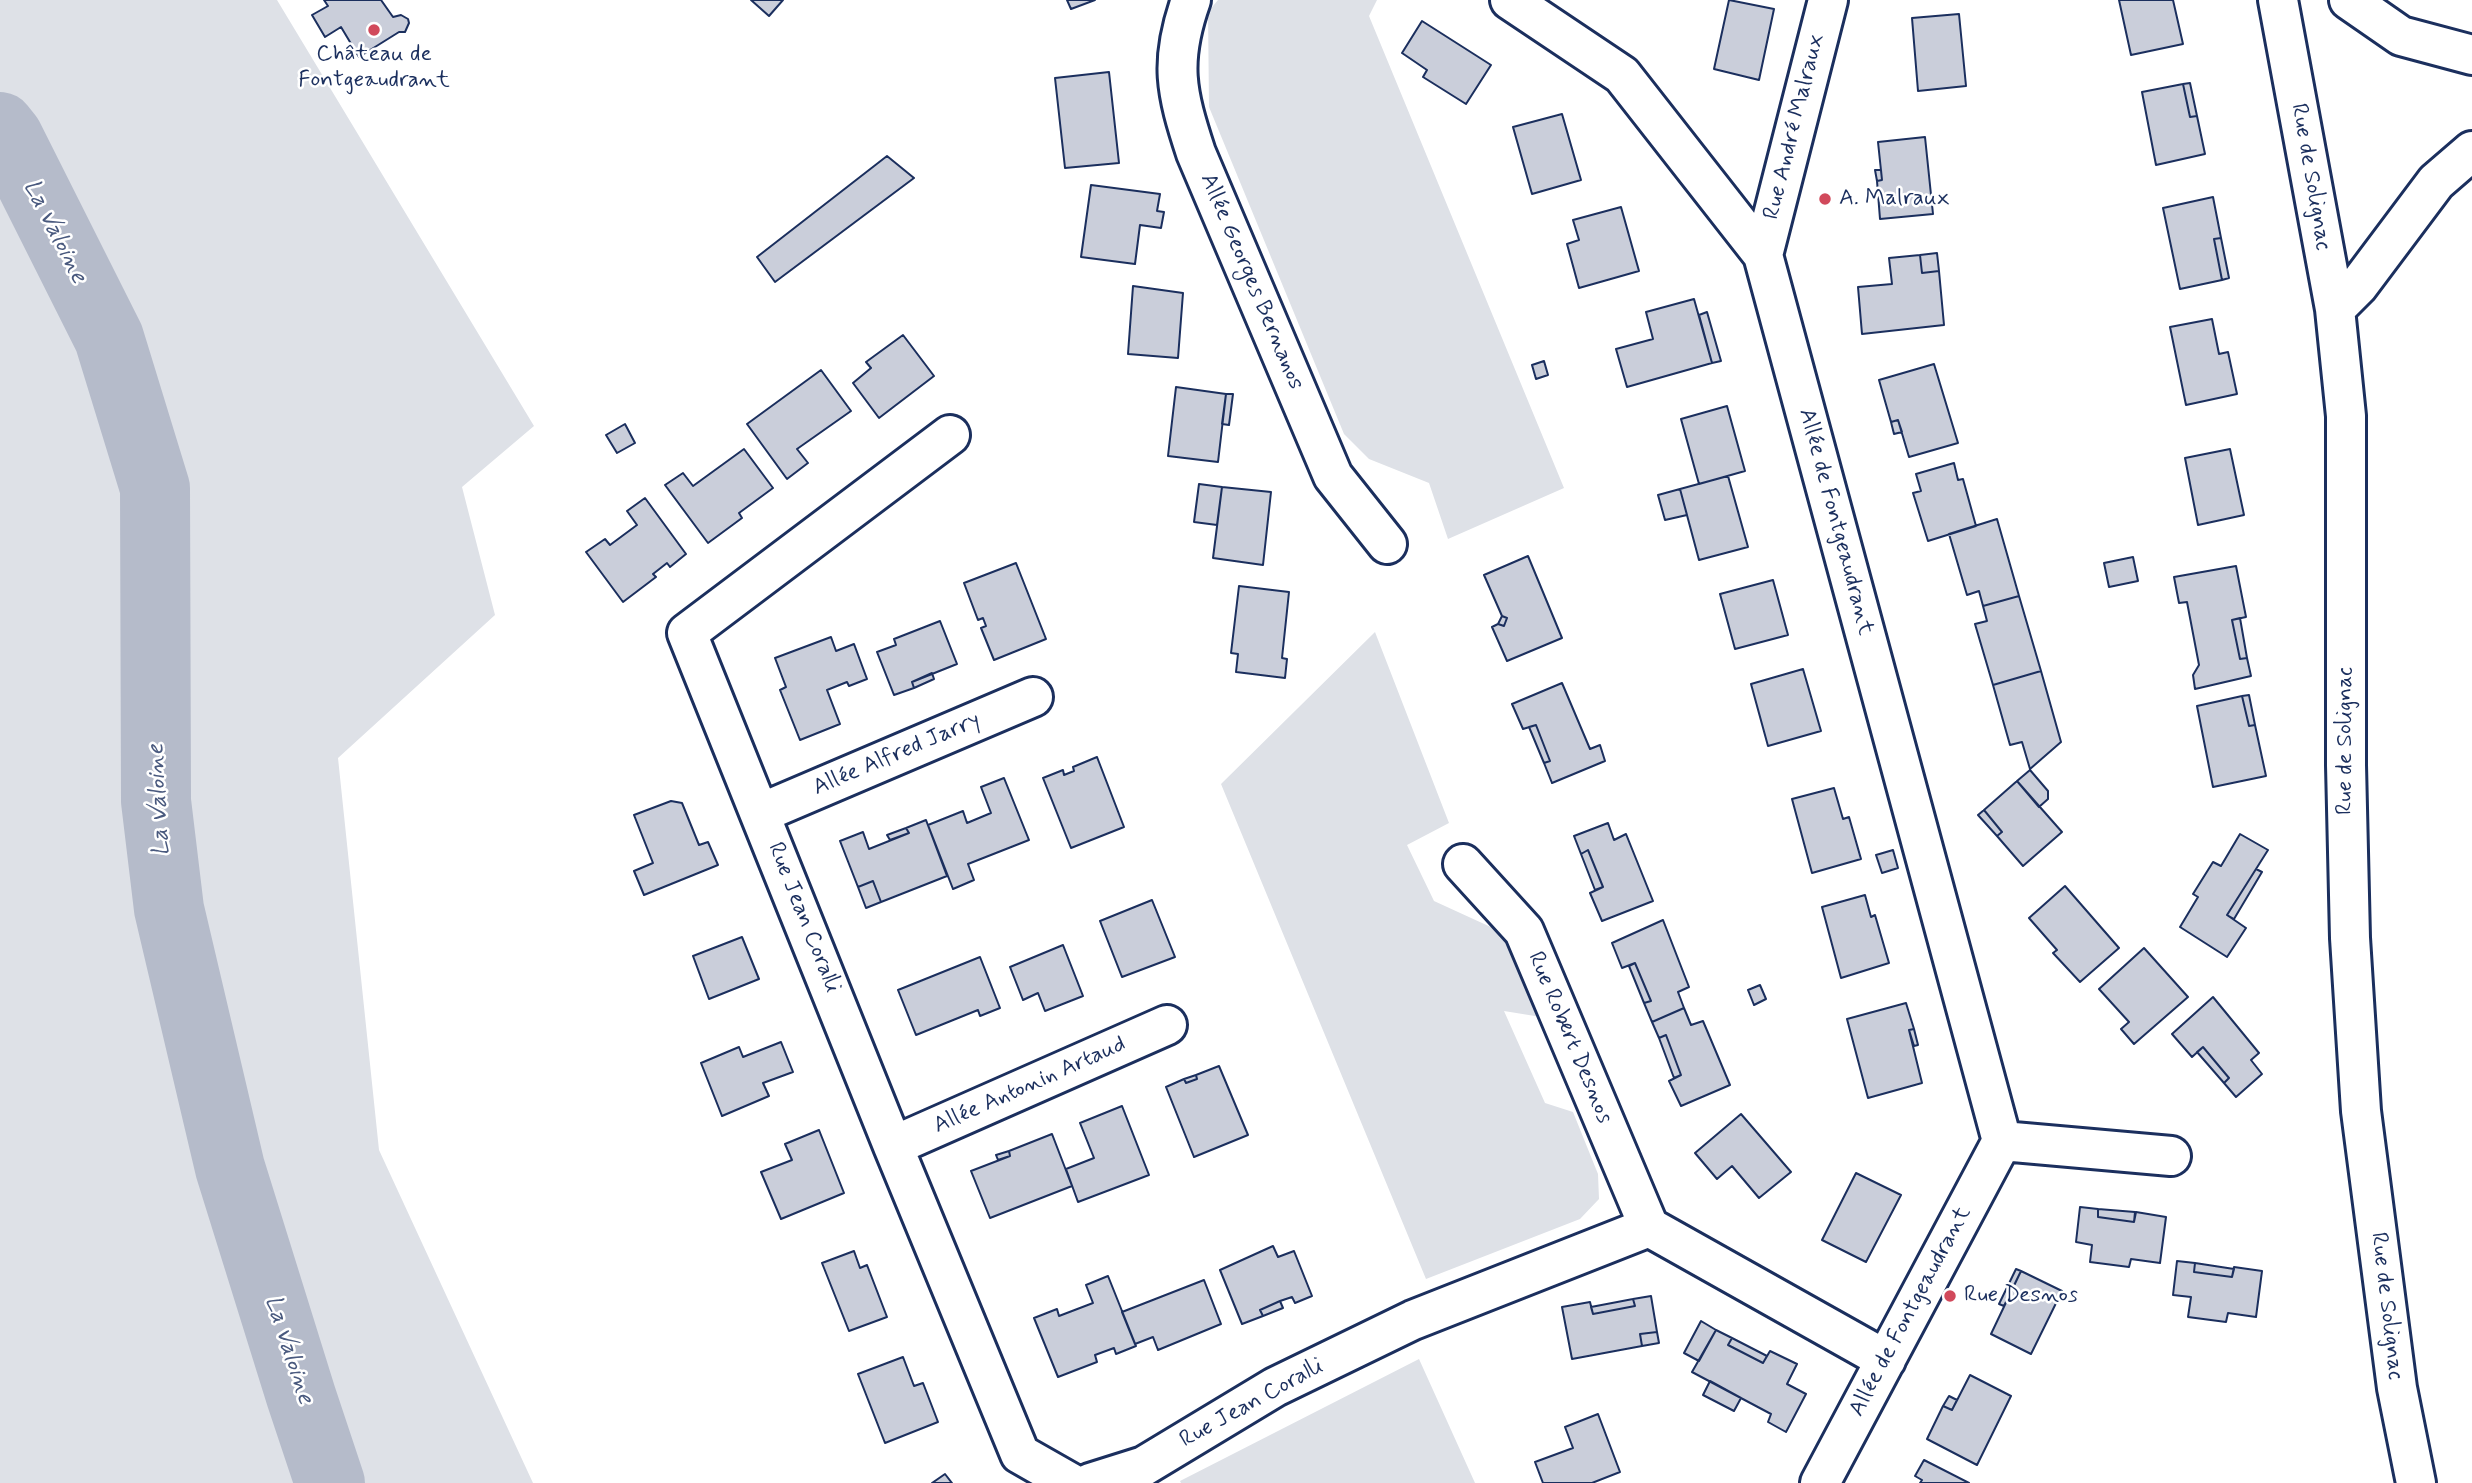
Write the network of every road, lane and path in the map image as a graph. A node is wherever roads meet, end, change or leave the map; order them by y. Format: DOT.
graph roads {
  1 [pos="1191,0"];
  2 [pos="1510,0"];
  3 [pos="1828,0"];
  4 [pos="2278,0"];
  5 [pos="2349,0"];
  6 [pos="2472,55"];
  7 [pos="2472,151"];
  8 [pos="1763,255"];
  9 [pos="2335,309"];
  10 [pos="950,435"];
  11 [pos="1387,544"];
  12 [pos="1033,697"];
  13 [pos="761,813"];
  14 [pos="1463,864"];
  15 [pos="1167,1025"];
  16 [pos="2002,1141"];
  17 [pos="893,1146"];
  18 [pos="2171,1156"];
  19 [pos="1649,1227"];
  20 [pos="1885,1360"];
  21 [pos="1071,1483"];
  22 [pos="1090,1483"];
  23 [pos="1820,1483"];
  24 [pos="2416,1483"];
  1 -- 11 [label="street, Allée Georges Bernanos"];
  2 -- 8 [label="street, Allée de Fontgeaudrant"];
  3 -- 8 [label="street, Rue André Malraux"];
  4 -- 9 [label="street, Rue de Solignac"];
  5 -- 6 [label="street"];
  7 -- 9 [label="street"];
  8 -- 16 [label="street, Allée de Fontgeaudrant"];
  9 -- 24 [label="street, Rue de Solignac"];
  10 -- 13 [label="street, Rue Jean Coralli"];
  12 -- 13 [label="street, Allée Alfred Jarry"];
  13 -- 17 [label="street, Rue Jean Coralli"];
  14 -- 19 [label="street, Rue Robert Desnos"];
  15 -- 17 [label="street, Allée Antonin Artaud"];
  16 -- 18 [label="street"];
  16 -- 20 [label="street, Allée de Fontgeaudrant"];
  17 -- 21 [label="street, Rue Jean Coralli"];
  19 -- 20 [label="street"];
  19 -- 22 [label="street, Rue Jean Coralli"];
  20 -- 23 [label="street, Allée de Fontgeaudrant"];
}
